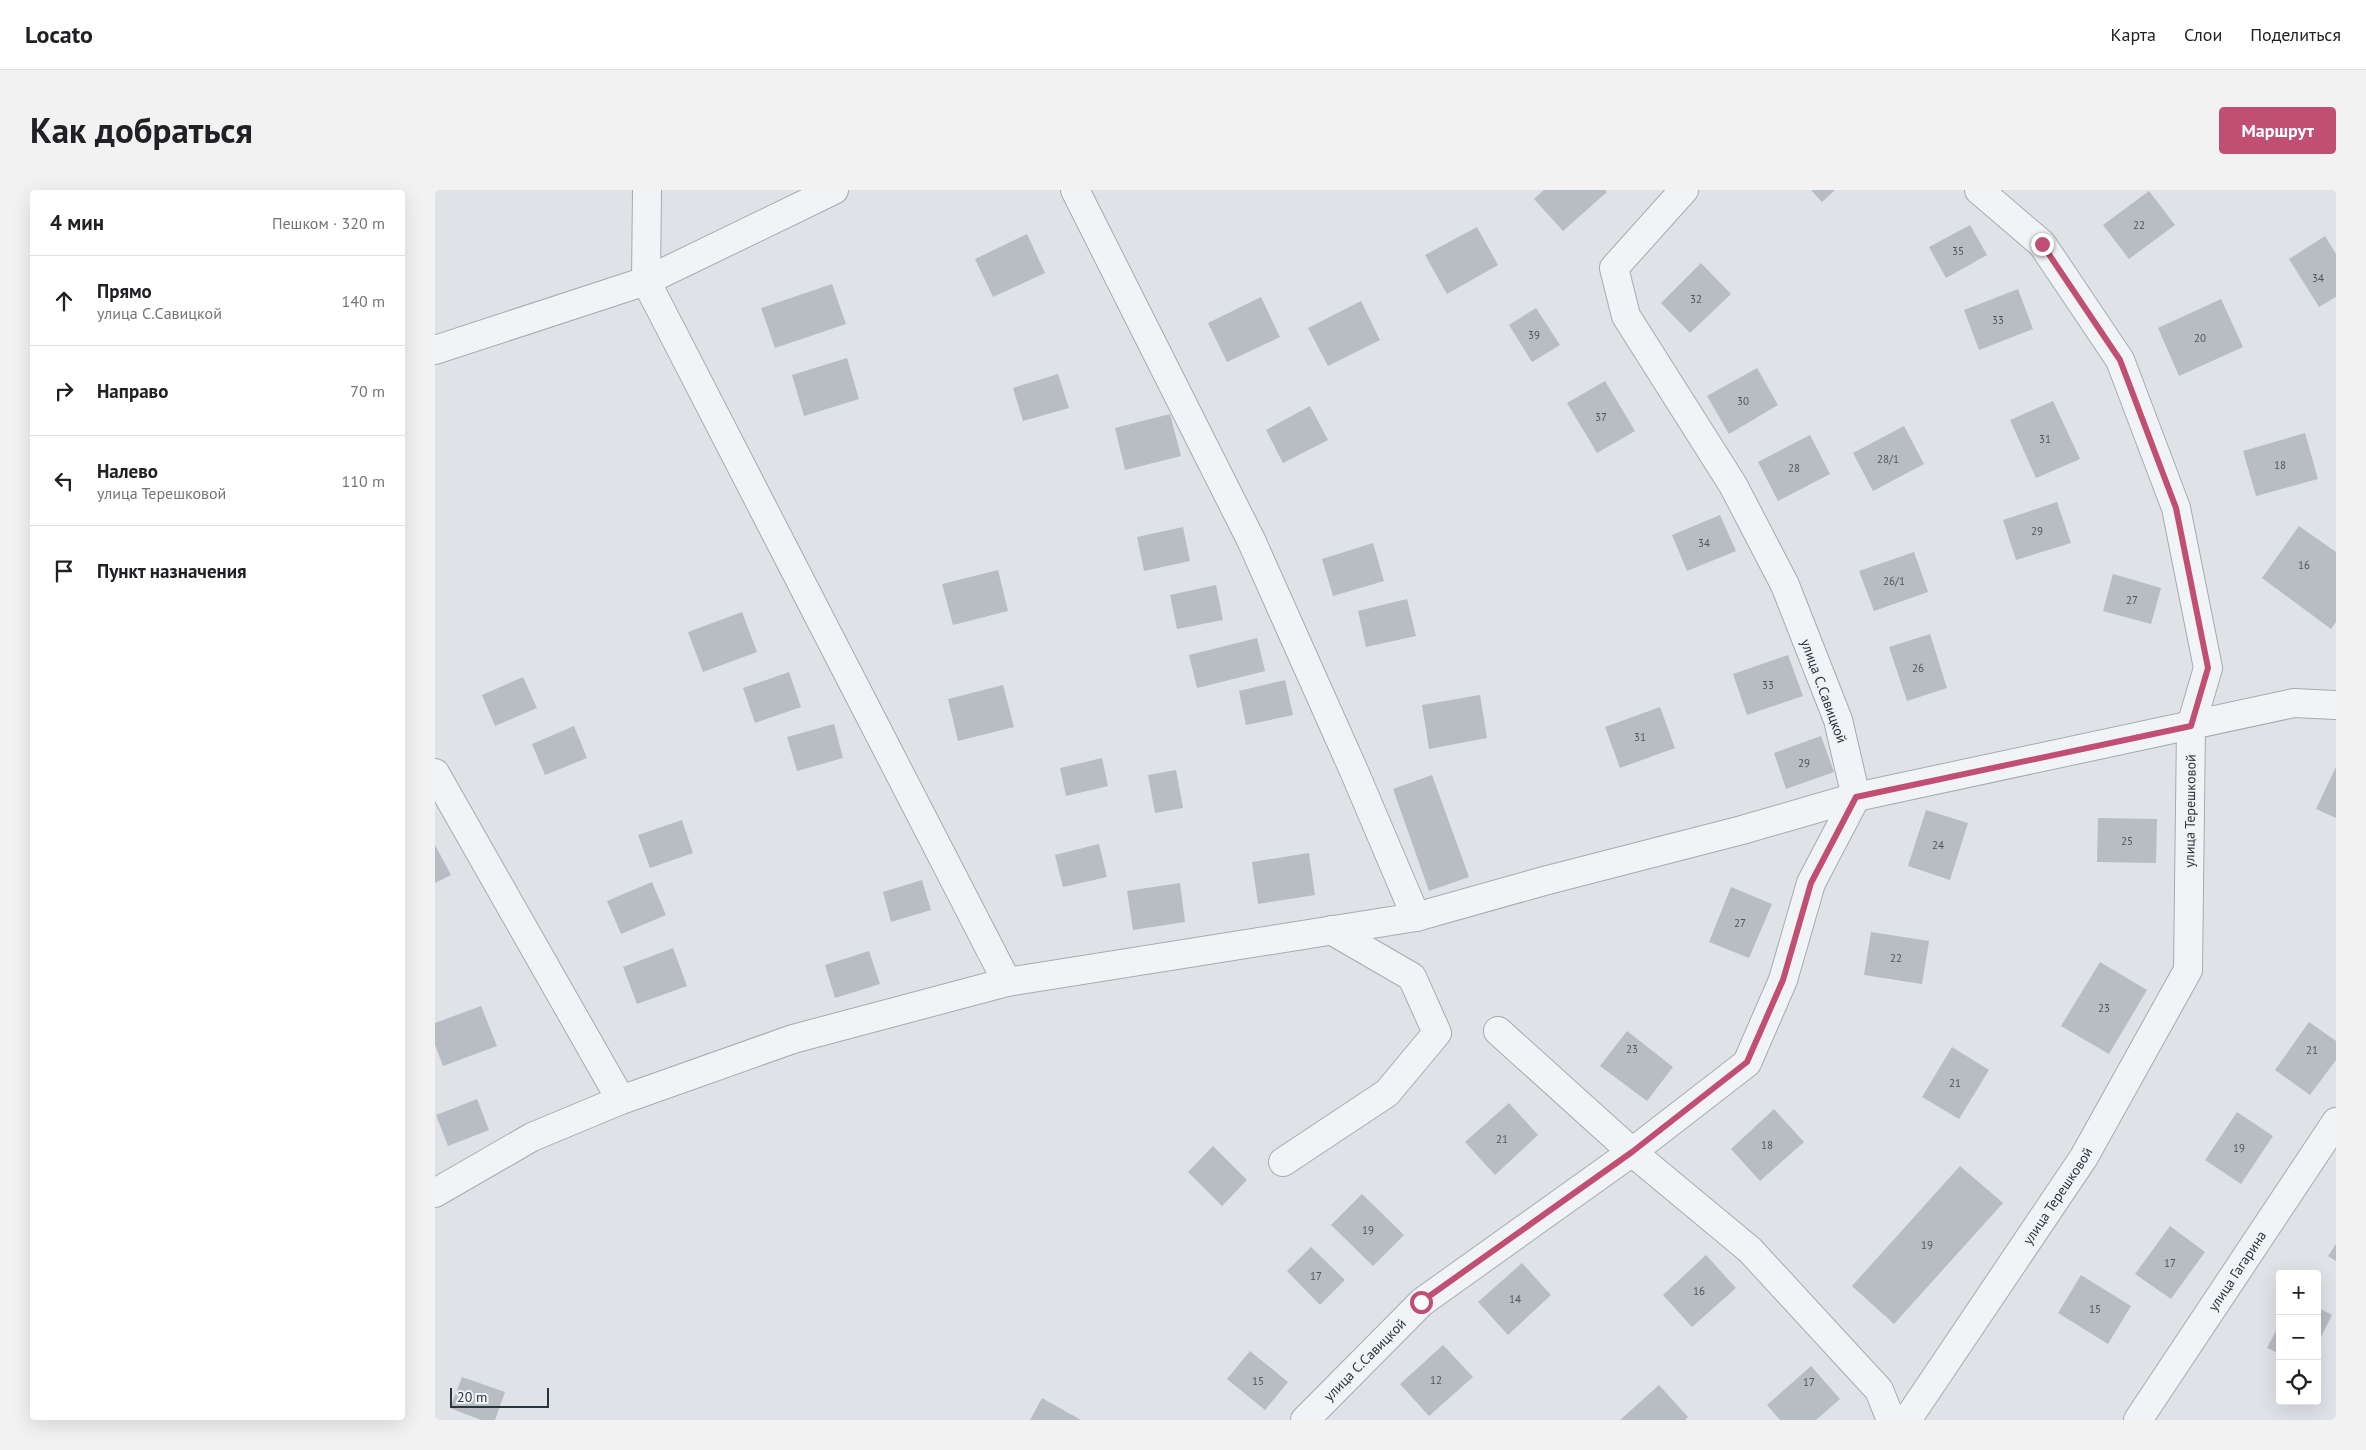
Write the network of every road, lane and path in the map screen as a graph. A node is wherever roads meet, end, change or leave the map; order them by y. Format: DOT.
graph roads {
  1 [pos="647,190"];
  2 [pos="834,190"];
  3 [pos="1075,190"];
  4 [pos="1685,190"];
  5 [pos="1979,190"];
  6 [pos="646,281"];
  7 [pos="435,350"];
  8 [pos="2336,705"];
  9 [pos="2191,726"];
  10 [pos="435,773"];
  11 [pos="1856,797"];
  12 [pos="1416,917"];
  13 [pos="1331,930"];
  14 [pos="1007,982"];
  15 [pos="1498,1031"];
  16 [pos="621,1100"];
  17 [pos="2336,1122"];
  18 [pos="1632,1152"];
  19 [pos="1283,1162"];
  20 [pos="435,1193"];
  21 [pos="1305,1420"];
  22 [pos="1891,1420"];
  23 [pos="1907,1420"];
  24 [pos="2138,1420"];
  1 -- 6 [label="street"];
  2 -- 6 [label="street"];
  3 -- 12 [label="street"];
  4 -- 11 [label="street, улица С.Савицкой"];
  5 -- 9 [label="street, улица Терешковой"];
  6 -- 7 [label="street"];
  6 -- 14 [label="street"];
  8 -- 9 [label="street"];
  9 -- 11 [label="street"];
  9 -- 23 [label="street, улица Терешковой"];
  10 -- 16 [label="street"];
  11 -- 12 [label="street"];
  11 -- 18 [label="street, улица С.Савицкой"];
  12 -- 13 [label="street"];
  13 -- 14 [label="street"];
  13 -- 19 [label="street"];
  14 -- 16 [label="street"];
  15 -- 18 [label="street"];
  16 -- 20 [label="street"];
  17 -- 24 [label="street, улица Гагарина"];
  18 -- 21 [label="street, улица С.Савицкой"];
  18 -- 22 [label="street"];
}
